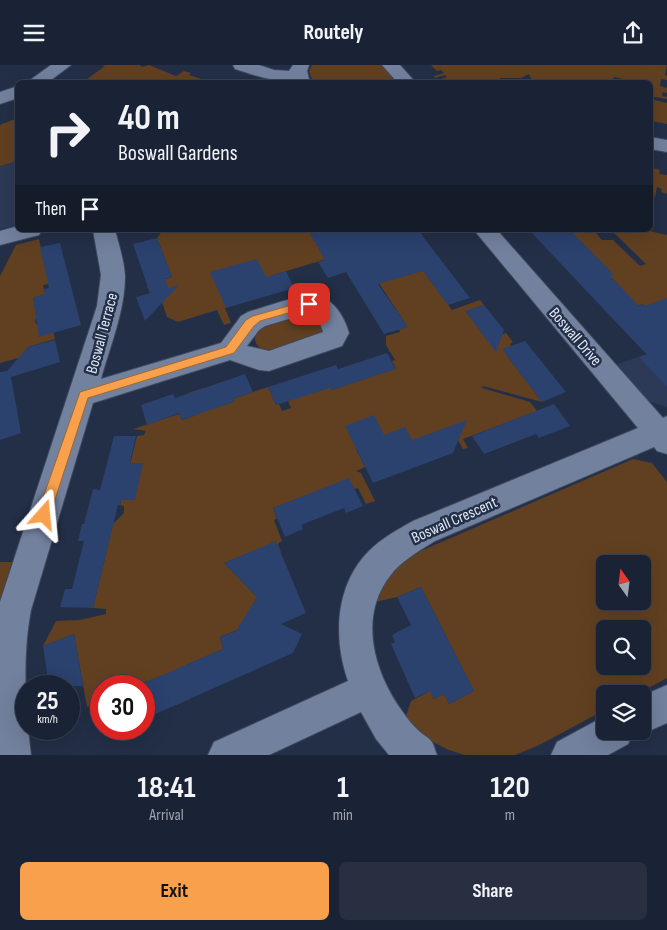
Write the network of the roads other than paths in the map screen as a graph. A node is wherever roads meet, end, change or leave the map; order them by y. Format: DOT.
graph roads {
  1 [pos="63,65"];
  2 [pos="241,65"];
  3 [pos="390,65"];
  4 [pos="300,75"];
  5 [pos="39,80"];
  6 [pos="405,80"];
  7 [pos="15,92"];
  8 [pos="0,99"];
  9 [pos="653,144"];
  10 [pos="667,146"];
  11 [pos="23,232"];
  12 [pos="105,232"];
  13 [pos="487,232"];
  14 [pos="0,238"];
  15 [pos="230,350"];
  16 [pos="84,395"];
  17 [pos="664,434"];
  18 [pos="368,690"];
  19 [pos="667,703"];
  20 [pos="651,712"];
  21 [pos="598,740"];
  22 [pos="12,755"];
  23 [pos="227,755"];
  24 [pos="418,755"];
  25 [pos="570,755"];
  1 -- 5 [label="street"];
  2 -- 4 [label="street"];
  3 -- 6 [label="street"];
  7 -- 8 [label="street"];
  9 -- 10 [label="street"];
  11 -- 14 [label="street"];
  12 -- 16 [label="street, Boswall Terrace"];
  13 -- 17 [label="street, Boswall Drive"];
  15 -- 16 [label="street"];
  16 -- 22 [label="street, Boswall Terrace"];
  17 -- 18 [label="street, Boswall Crescent"];
  18 -- 23 [label="street"];
  18 -- 24 [label="street, Boswall Crescent"];
  19 -- 20 [label="street"];
  21 -- 25 [label="street"];
}
